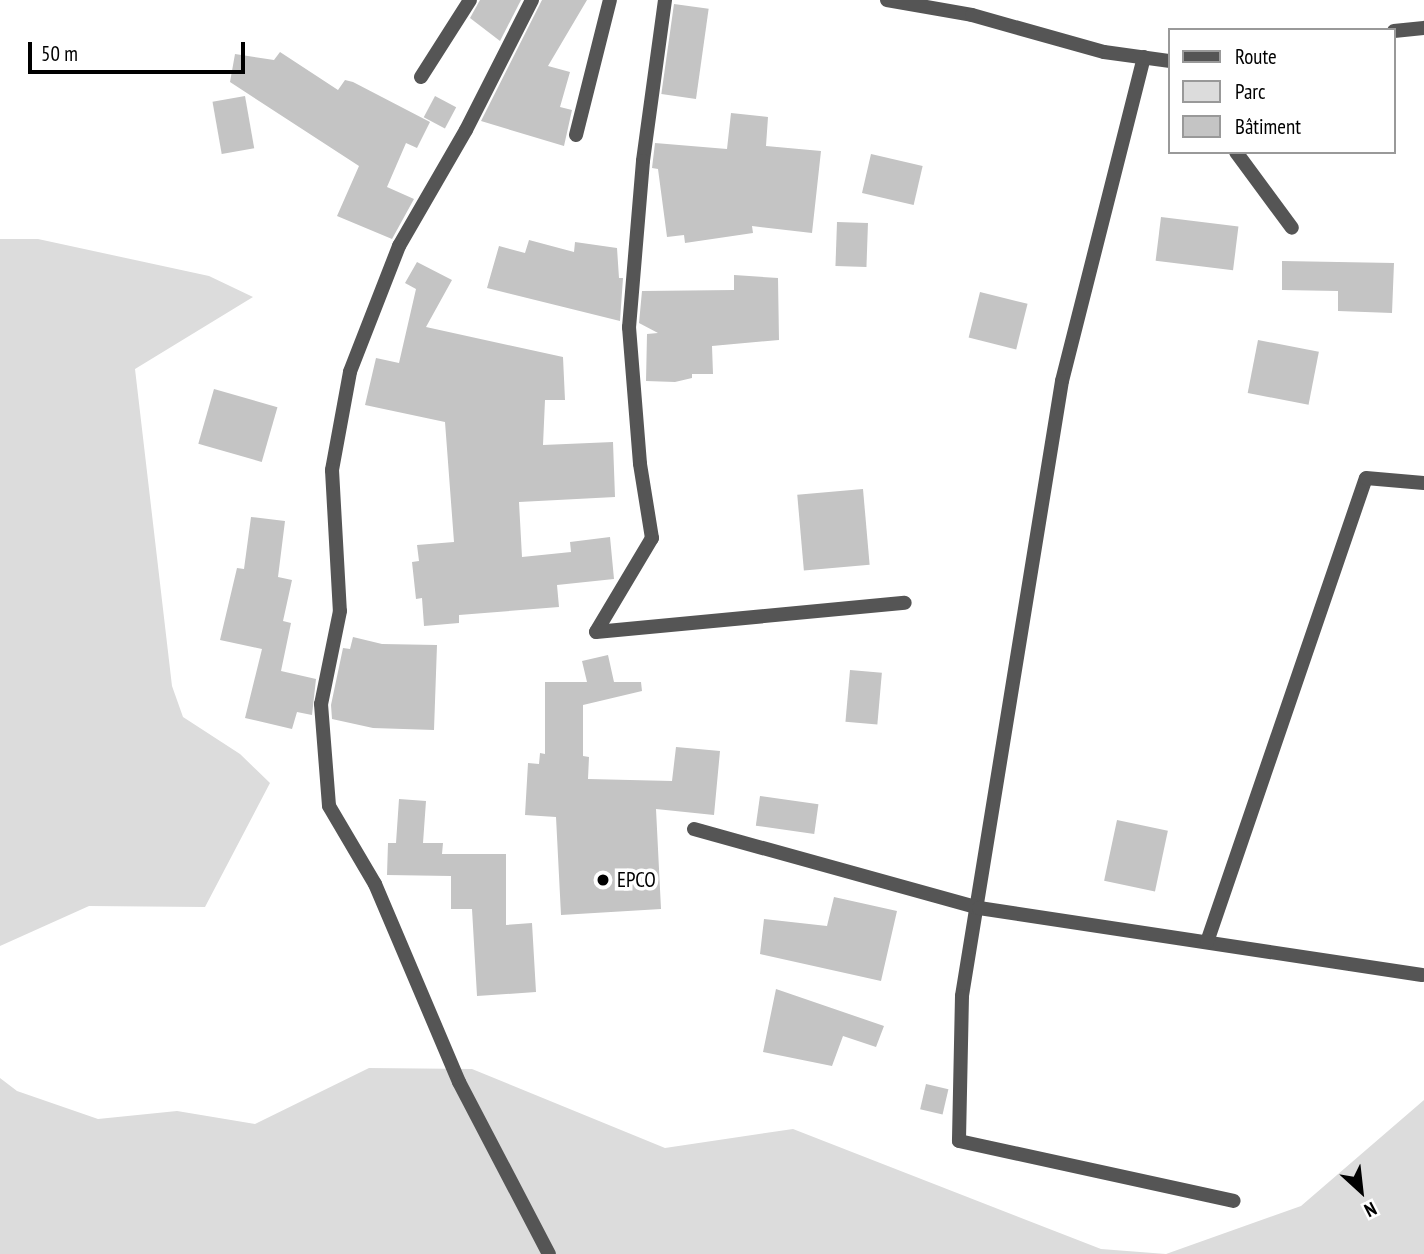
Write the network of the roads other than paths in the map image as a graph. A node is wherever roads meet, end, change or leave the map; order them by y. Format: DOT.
graph roads {
  1 [pos="470,0"];
  2 [pos="531,0"];
  3 [pos="610,0"];
  4 [pos="665,0"];
  5 [pos="887,0"];
  6 [pos="1424,28"];
  7 [pos="1396,31"];
  8 [pos="1144,57"];
  9 [pos="1168,61"];
  10 [pos="421,77"];
  11 [pos="576,135"];
  12 [pos="1237,154"];
  13 [pos="1292,228"];
  14 [pos="1424,483"];
  15 [pos="905,603"];
  16 [pos="694,829"];
  17 [pos="979,908"];
  18 [pos="1207,942"];
  19 [pos="1422,975"];
  20 [pos="1234,1201"];
  21 [pos="549,1254"];
  1 -- 10 [label="street"];
  2 -- 21 [label="street"];
  3 -- 11 [label="street"];
  4 -- 15 [label="street"];
  5 -- 8 [label="street"];
  6 -- 7 [label="street"];
  8 -- 9 [label="street"];
  8 -- 17 [label="street"];
  12 -- 13 [label="street"];
  14 -- 18 [label="street"];
  16 -- 17 [label="street"];
  17 -- 18 [label="street"];
  17 -- 20 [label="street"];
  18 -- 19 [label="street"];
}
